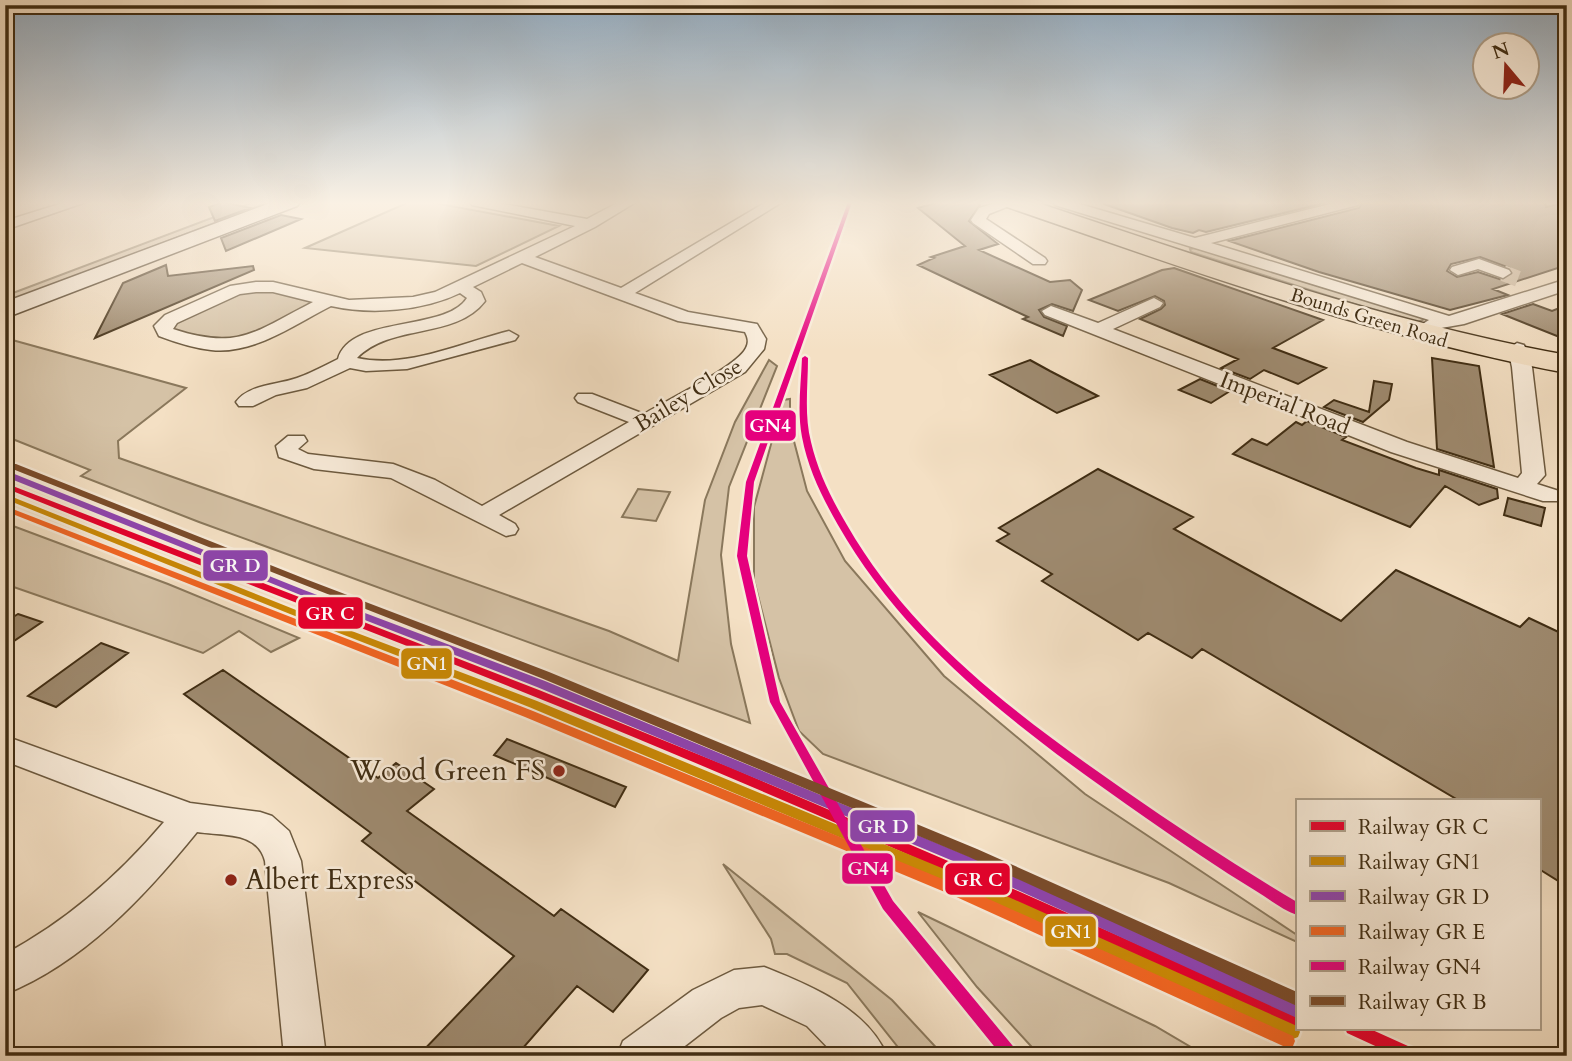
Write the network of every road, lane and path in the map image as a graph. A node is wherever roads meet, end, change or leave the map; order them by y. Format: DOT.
graph roads {
  1 [pos="159,252"];
  2 [pos="532,252"];
  3 [pos="693,252"];
  4 [pos="1025,252"];
  5 [pos="1202,252"];
  6 [pos="1207,252"];
  7 [pos="521,257"];
  8 [pos="1039,261"];
  9 [pos="1458,270"];
  10 [pos="1503,273"];
  11 [pos="1524,281"];
  12 [pos="1567,284"];
  13 [pos="462,287"];
  14 [pos="1549,289"];
  15 [pos="624,293"];
  16 [pos="328,301"];
  17 [pos="1154,303"];
  18 [pos="5,311"];
  19 [pos="1051,311"];
  20 [pos="1423,326"];
  21 [pos="1099,329"];
  22 [pos="509,336"];
  23 [pos="1518,353"];
  24 [pos="1567,357"];
  25 [pos="348,362"];
  26 [pos="1567,364"];
  27 [pos="585,398"];
  28 [pos="246,402"];
  29 [pos="644,421"];
  30 [pos="296,441"];
  31 [pos="1522,486"];
  32 [pos="1551,496"];
  33 [pos="481,516"];
  34 [pos="506,529"];
  35 [pos="5,748"];
  36 [pos="189,817"];
  37 [pos="5,975"];
  38 [pos="305,1056"];
  39 [pos="638,1056"];
  40 [pos="866,1056"];
  1 -- 18 [label="main road"];
  2 -- 7 [label="street"];
  3 -- 15 [label="street"];
  4 -- 8 [label="street"];
  5 -- 20 [label="main road, Bounds Green Road"];
  6 -- 20 [label="street"];
  7 -- 13 [label="street"];
  7 -- 15 [label="street"];
  9 -- 10 [label="street"];
  11 -- 14 [label="street"];
  12 -- 14 [label="street"];
  13 -- 16 [label="street"];
  13 -- 25 [label="street"];
  14 -- 20 [label="street"];
  15 -- 29 [label="street, Bailey Close"];
  16 -- 16 [label="street"];
  17 -- 21 [label="street"];
  19 -- 21 [label="street, Imperial Road"];
  20 -- 23 [label="main road, Bounds Green Road"];
  21 -- 31 [label="street, Imperial Road"];
  22 -- 25 [label="street"];
  23 -- 24 [label="main road, Bounds Green Road"];
  23 -- 26 [label="main road, Bounds Green Road"];
  23 -- 31 [label="street"];
  25 -- 28 [label="street"];
  27 -- 29 [label="street"];
  29 -- 33 [label="street, Bailey Close"];
  30 -- 33 [label="street"];
  31 -- 32 [label="street, Imperial Road"];
  33 -- 34 [label="street"];
  35 -- 36 [label="street"];
  36 -- 37 [label="street"];
  36 -- 38 [label="street"];
  39 -- 40 [label="street"];
}
